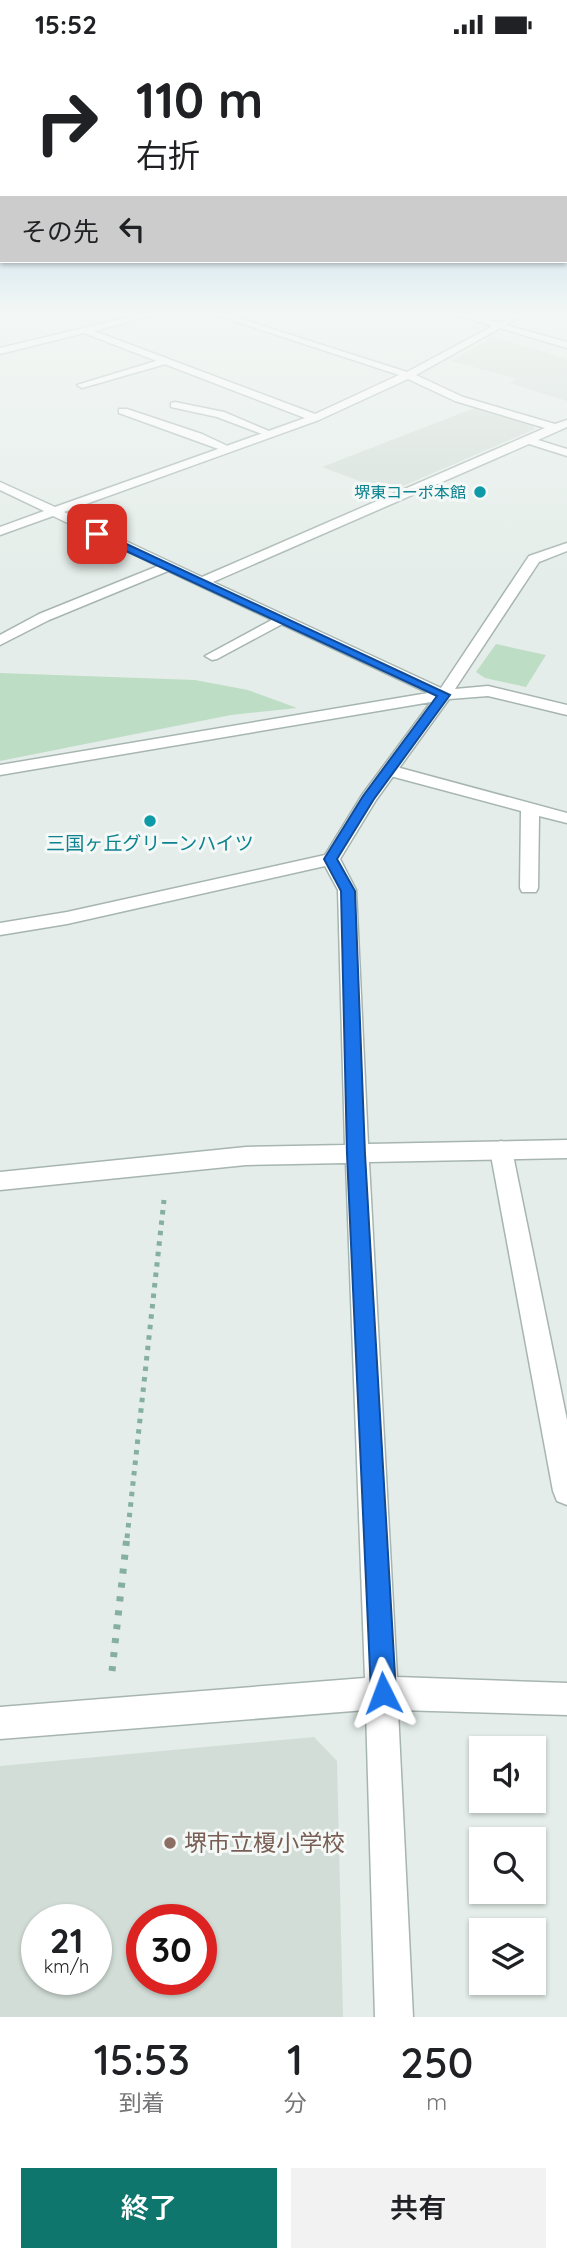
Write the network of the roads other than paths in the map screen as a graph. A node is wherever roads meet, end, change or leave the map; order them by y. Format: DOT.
graph roads {
  1 [pos="175,405"];
  2 [pos="281,405"];
  3 [pos="343,405"];
  4 [pos="481,405"];
  5 [pos="123,411"];
  6 [pos="315,418"];
  7 [pos="567,423"];
  8 [pos="555,428"];
  9 [pos="271,434"];
  10 [pos="529,440"];
  11 [pos="228,449"];
  12 [pos="567,453"];
  13 [pos="0,486"];
  14 [pos="51,512"];
  15 [pos="0,531"];
  16 [pos="567,547"];
  17 [pos="166,567"];
  18 [pos="202,582"];
  19 [pos="281,619"];
  20 [pos="0,641"];
  21 [pos="212,656"];
  22 [pos="444,695"];
  23 [pos="567,710"];
  24 [pos="0,770"];
  25 [pos="389,770"];
  26 [pos="530,808"];
  27 [pos="567,818"];
  28 [pos="331,859"];
  29 [pos="529,888"];
  30 [pos="0,929"];
  31 [pos="567,1149"];
  32 [pos="501,1150"];
  33 [pos="356,1154"];
  34 [pos="0,1181"];
  35 [pos="567,1491"];
  36 [pos="383,1693"];
  37 [pos="567,1699"];
  38 [pos="0,1723"];
  39 [pos="394,2017"];
  1 -- 9 [label="street"];
  2 -- 6 [label="street"];
  3 -- 6 [label="street"];
  4 -- 8 [label="street"];
  5 -- 11 [label="street"];
  6 -- 9 [label="street"];
  7 -- 8 [label="street"];
  8 -- 10 [label="street"];
  9 -- 11 [label="street"];
  10 -- 12 [label="street"];
  10 -- 18 [label="street"];
  11 -- 14 [label="street"];
  13 -- 14 [label="street"];
  14 -- 15 [label="street"];
  14 -- 17 [label="street"];
  16 -- 22 [label="street"];
  17 -- 18 [label="street"];
  17 -- 20 [label="street"];
  18 -- 19 [label="street"];
  19 -- 21 [label="street"];
  19 -- 22 [label="street"];
  22 -- 23 [label="street"];
  22 -- 24 [label="street"];
  22 -- 25 [label="street"];
  25 -- 26 [label="street"];
  25 -- 28 [label="street"];
  26 -- 27 [label="street"];
  26 -- 29 [label="street"];
  28 -- 30 [label="street"];
  28 -- 33 [label="street"];
  31 -- 32 [label="street"];
  32 -- 33 [label="street"];
  32 -- 35 [label="street"];
  33 -- 34 [label="street"];
  33 -- 36 [label="street"];
  36 -- 37 [label="street"];
  36 -- 38 [label="street"];
  36 -- 39 [label="street"];
}
